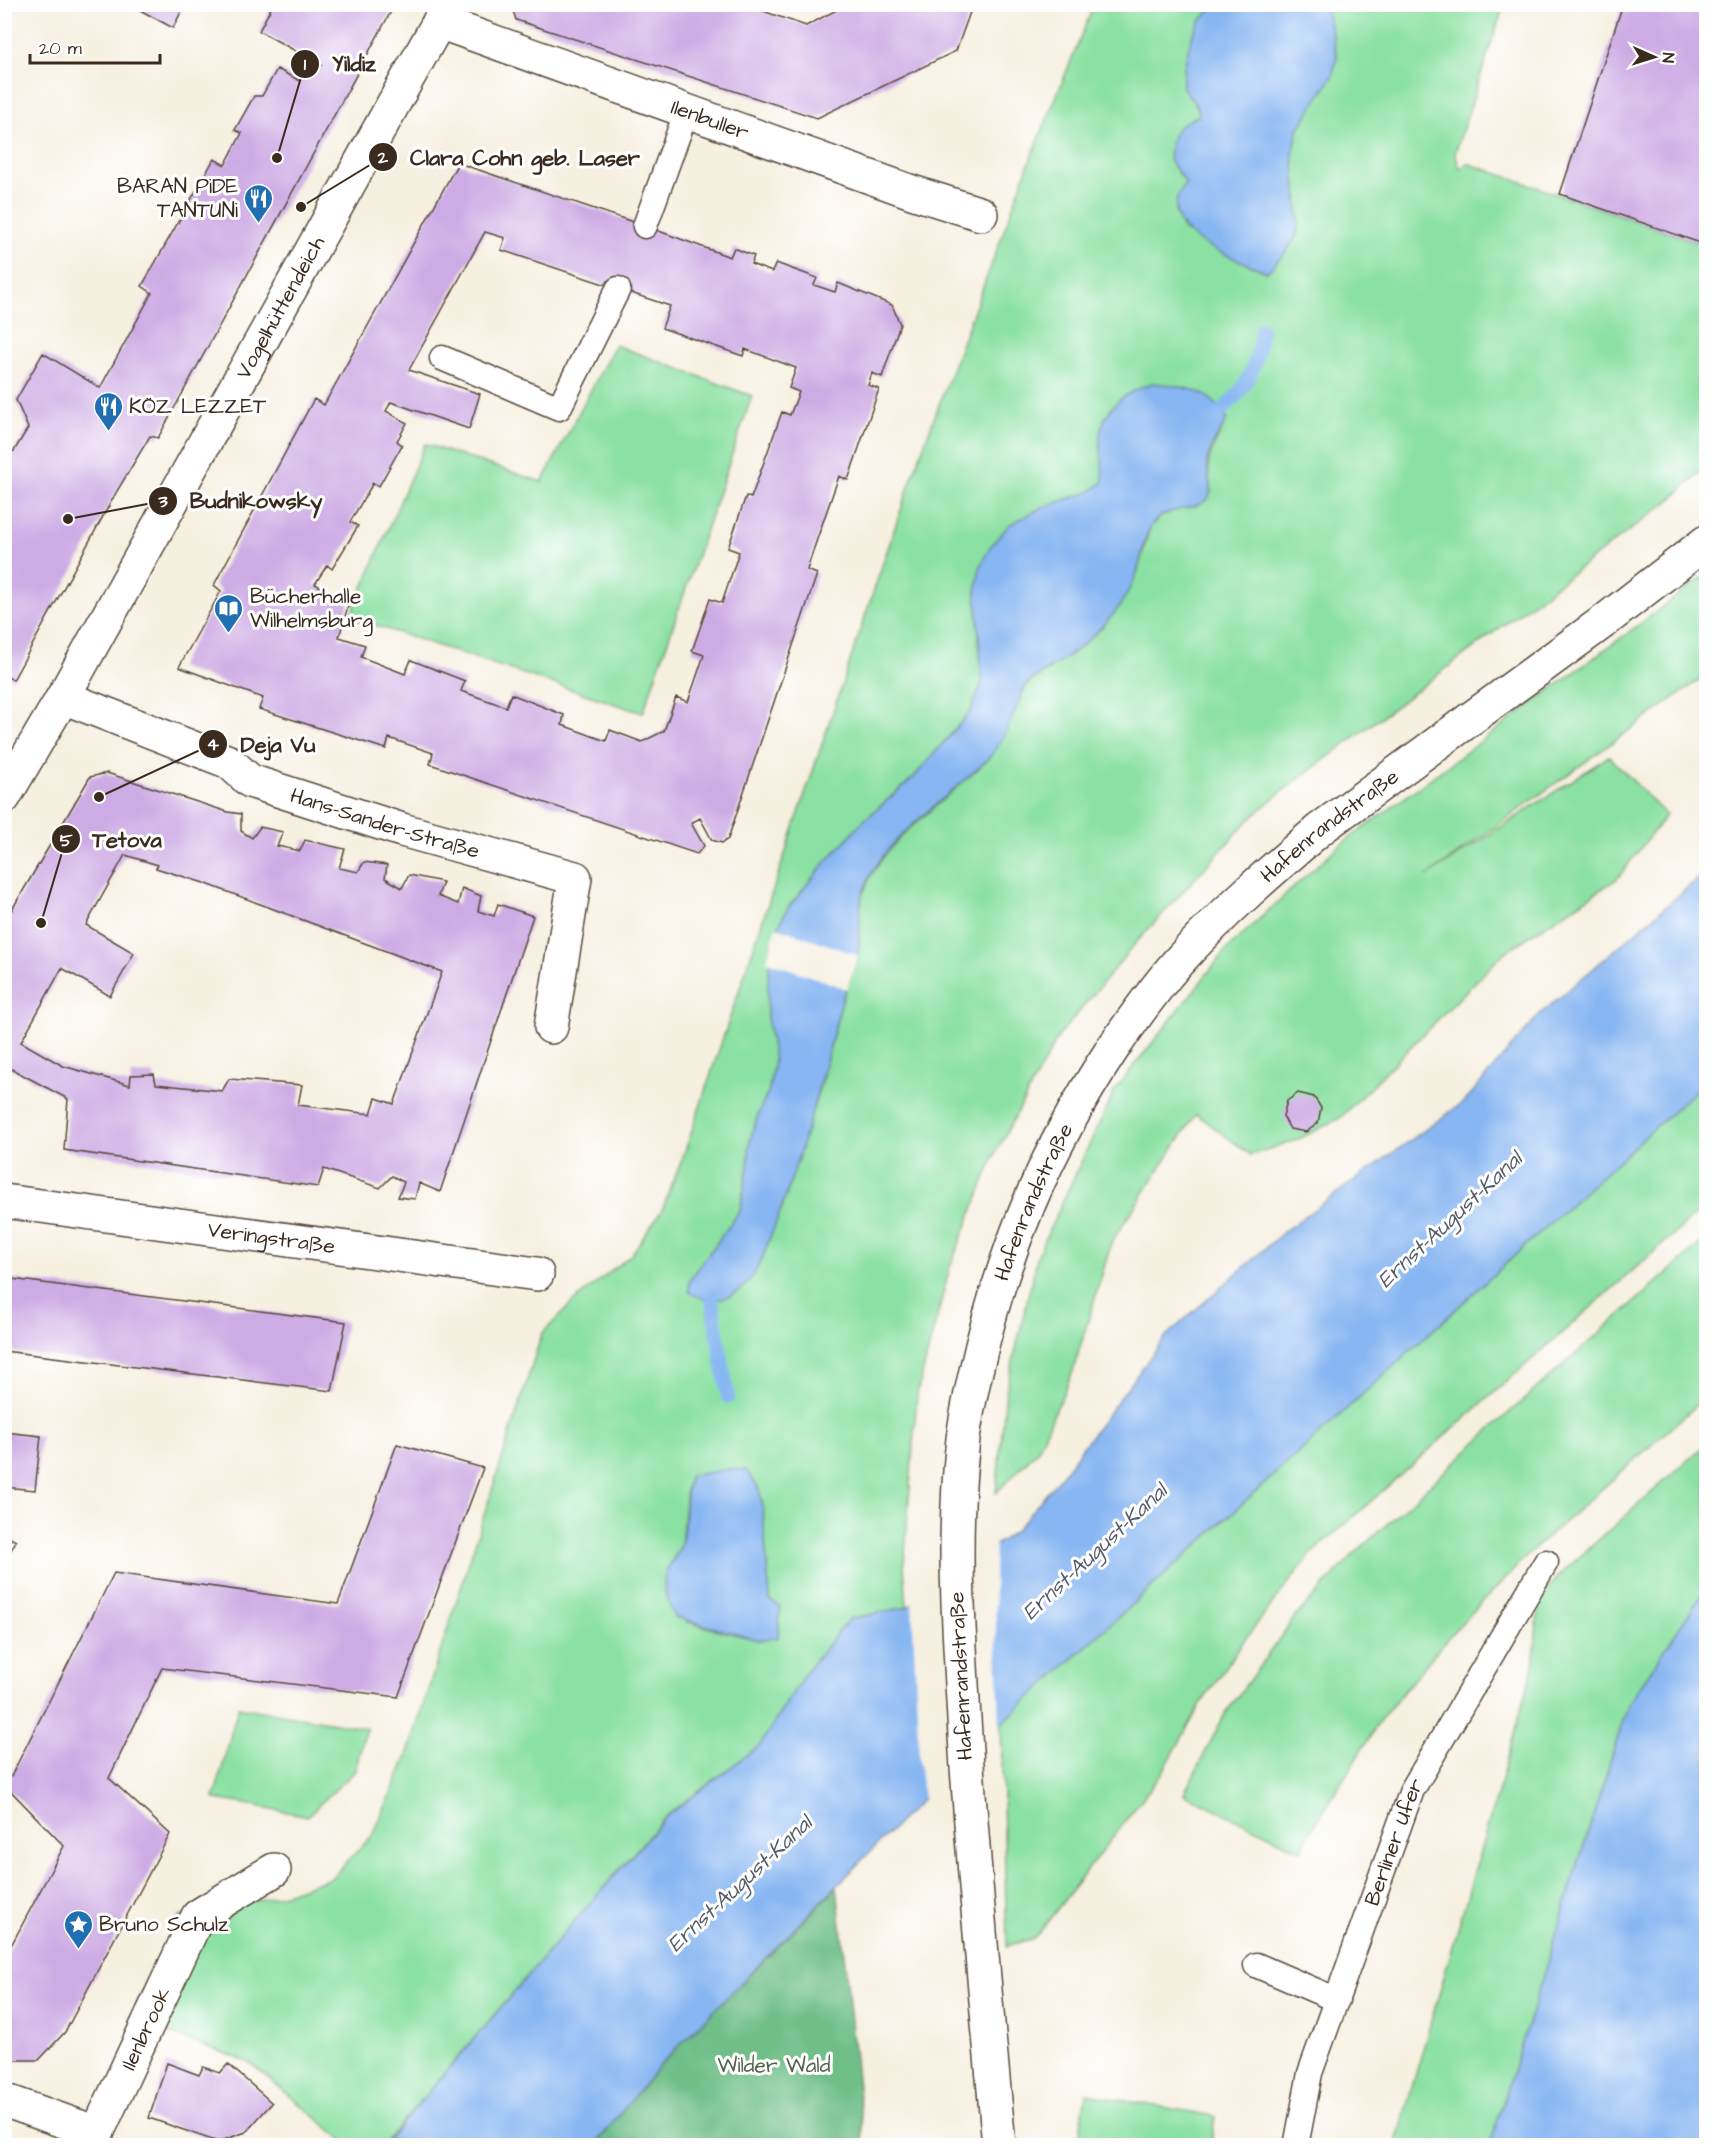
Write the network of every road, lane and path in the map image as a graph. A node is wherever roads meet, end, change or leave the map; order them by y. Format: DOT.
graph roads {
  1 [pos="444,13"];
  2 [pos="687,110"];
  3 [pos="981,214"];
  4 [pos="645,226"];
  5 [pos="618,289"];
  6 [pos="442,358"];
  7 [pos="1707,542"];
  8 [pos="63,697"];
  9 [pos="4,796"];
  10 [pos="551,1027"];
  11 [pos="4,1201"];
  12 [pos="537,1274"];
  13 [pos="1545,1562"];
  14 [pos="274,1870"];
  15 [pos="1256,1965"];
  16 [pos="1337,2000"];
  17 [pos="4,2100"];
  18 [pos="999,2145"];
  19 [pos="1296,2145"];
  1 -- 2 [label="street, Ilenbuller"];
  1 -- 8 [label="street, Vogelhüttendeich"];
  2 -- 3 [label="street, Ilenbuller"];
  2 -- 4 [label="lane"];
  5 -- 6 [label="lane"];
  7 -- 18 [label="street, Hafenrandstraße"];
  8 -- 9 [label="street, Vogelhüttendeich"];
  8 -- 10 [label="street, Hans-Sander-Straße"];
  11 -- 12 [label="street, Veringstraße"];
  13 -- 16 [label="lane, Berliner Ufer"];
  14 -- 17 [label="street, Ilenbrook"];
  15 -- 16 [label="lane"];
  16 -- 19 [label="lane, Berliner Ufer"];
}
